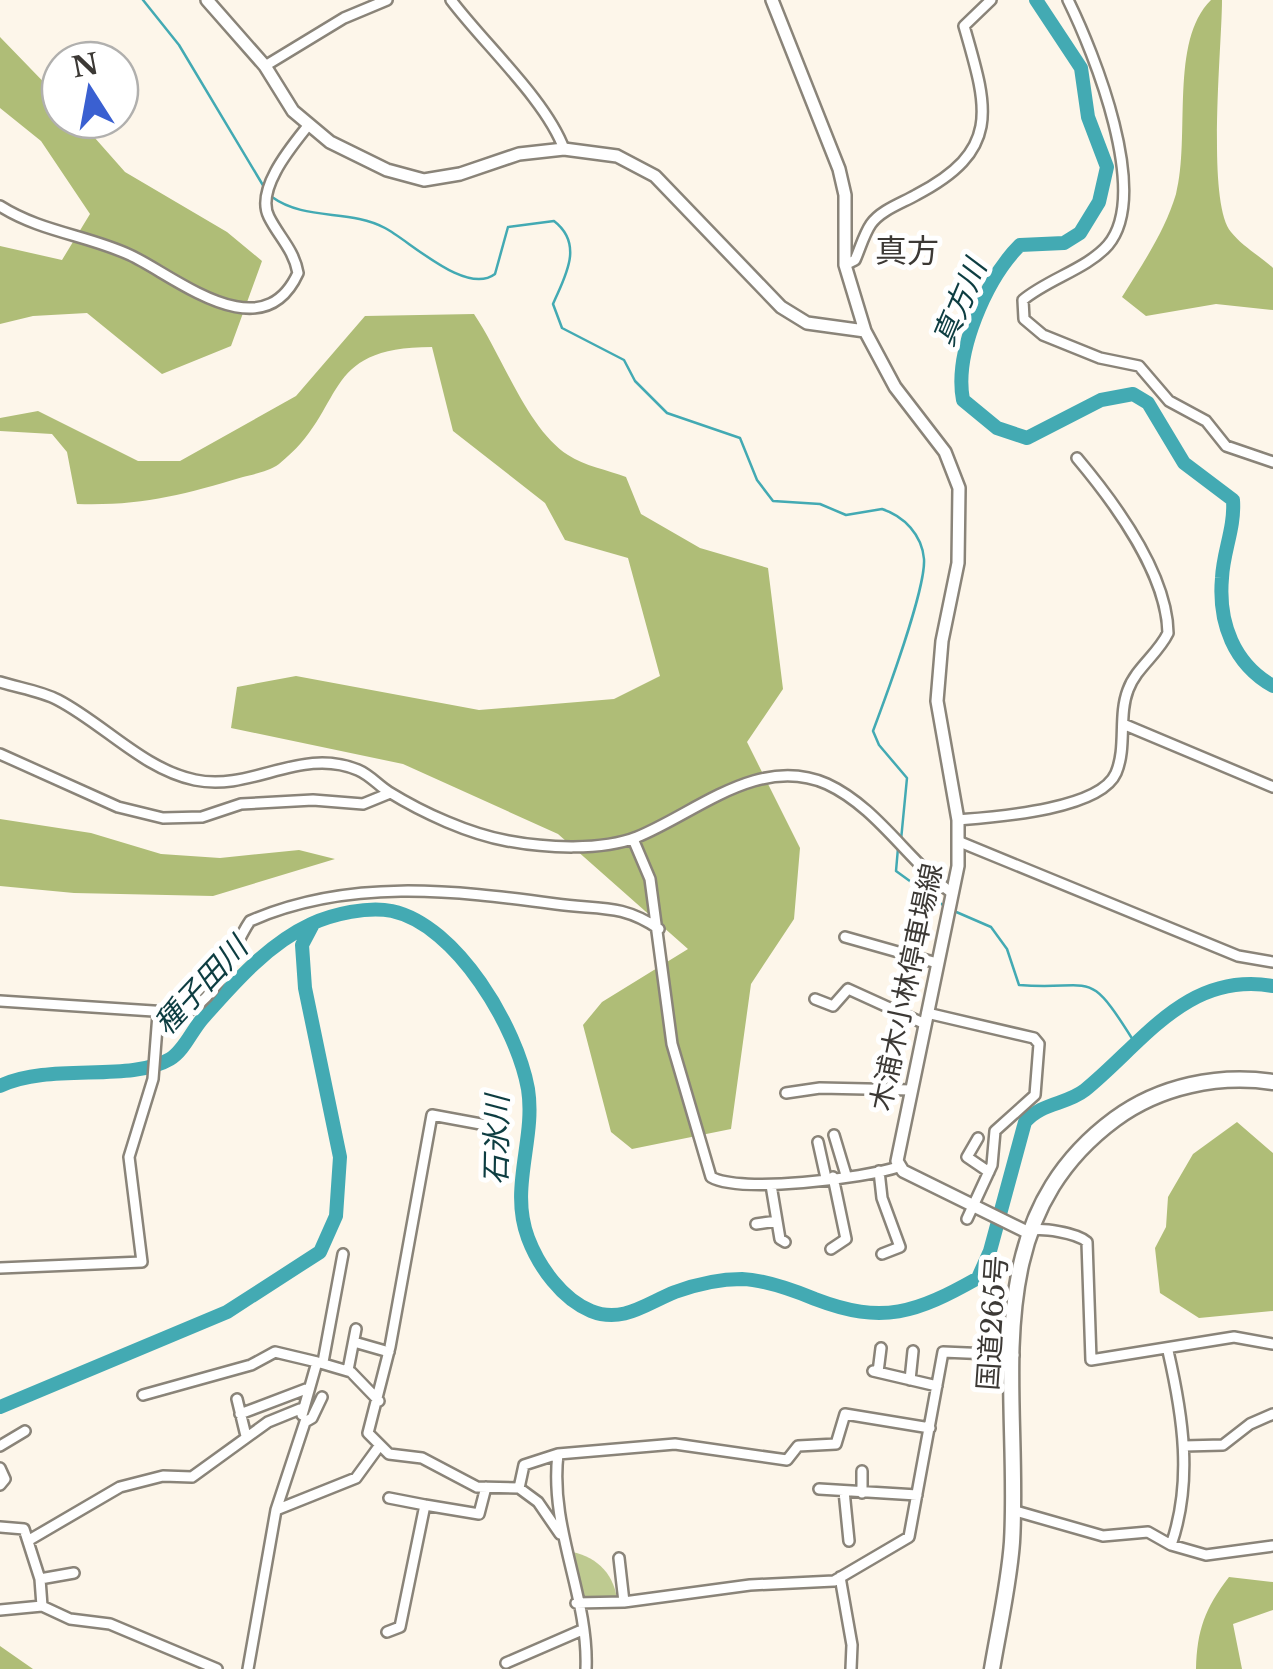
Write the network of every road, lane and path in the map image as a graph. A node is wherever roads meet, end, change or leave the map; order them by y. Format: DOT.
graph roads {
  1 [pos="207,0"];
  2 [pos="386,0"];
  3 [pos="451,0"];
  4 [pos="772,0"];
  5 [pos="991,0"];
  6 [pos="1068,0"];
  7 [pos="265,66"];
  8 [pos="307,127"];
  9 [pos="564,149"];
  10 [pos="0,206"];
  11 [pos="844,265"];
  12 [pos="866,331"];
  13 [pos="1078,458"];
  14 [pos="1273,462"];
  15 [pos="0,682"];
  16 [pos="1123,724"];
  17 [pos="0,754"];
  18 [pos="1273,787"];
  19 [pos="390,793"];
  20 [pos="958,820"];
  21 [pos="633,839"];
  22 [pos="960,842"];
  23 [pos="952,893"];
  24 [pos="659,928"];
  25 [pos="845,937"];
  26 [pos="1273,962"];
  27 [pos="937,963"];
  28 [pos="815,999"];
  29 [pos="0,1000"];
  30 [pos="158,1014"];
  31 [pos="926,1019"];
  32 [pos="881,1075"];
  33 [pos="1273,1082"];
  34 [pos="878,1089"];
  35 [pos="912,1090"];
  36 [pos="786,1093"];
  37 [pos="498,1127"];
  38 [pos="834,1135"];
  39 [pos="978,1138"];
  40 [pos="818,1142"];
  41 [pos="898,1167"];
  42 [pos="880,1171"];
  43 [pos="988,1172"];
  44 [pos="846,1175"];
  45 [pos="830,1178"];
  46 [pos="771,1185"];
  47 [pos="974,1206"];
  48 [pos="967,1219"];
  49 [pos="777,1221"];
  50 [pos="756,1224"];
  51 [pos="1022,1231"];
  52 [pos="785,1242"];
  53 [pos="831,1249"];
  54 [pos="343,1254"];
  55 [pos="882,1254"];
  56 [pos="0,1268"];
  57 [pos="356,1329"];
  58 [pos="354,1342"];
  59 [pos="1273,1344"];
  60 [pos="882,1348"];
  61 [pos="913,1351"];
  62 [pos="1168,1351"];
  63 [pos="390,1352"];
  64 [pos="1014,1355"];
  65 [pos="320,1362"];
  66 [pos="348,1370"];
  67 [pos="910,1380"];
  68 [pos="937,1386"];
  69 [pos="306,1389"];
  70 [pos="143,1395"];
  71 [pos="322,1397"];
  72 [pos="237,1399"];
  73 [pos="379,1402"];
  74 [pos="300,1410"];
  75 [pos="240,1414"];
  76 [pos="1273,1414"];
  77 [pos="304,1422"];
  78 [pos="930,1428"];
  79 [pos="25,1432"];
  80 [pos="246,1436"];
  81 [pos="380,1445"];
  82 [pos="0,1446"];
  83 [pos="1184,1446"];
  84 [pos="558,1454"];
  85 [pos="0,1468"];
  86 [pos="862,1471"];
  87 [pos="0,1485"];
  88 [pos="486,1487"];
  89 [pos="520,1488"];
  90 [pos="819,1489"];
  91 [pos="844,1492"];
  92 [pos="862,1493"];
  93 [pos="917,1495"];
  94 [pos="389,1498"];
  95 [pos="424,1505"];
  96 [pos="276,1510"];
  97 [pos="1012,1510"];
  98 [pos="0,1527"];
  99 [pos="560,1534"];
  100 [pos="31,1539"];
  101 [pos="849,1541"];
  102 [pos="1171,1546"];
  103 [pos="1273,1546"];
  104 [pos="619,1558"];
  105 [pos="74,1573"];
  106 [pos="840,1577"];
  107 [pos="40,1579"];
  108 [pos="624,1602"];
  109 [pos="576,1603"];
  110 [pos="42,1606"];
  111 [pos="0,1610"];
  112 [pos="582,1630"];
  113 [pos="387,1632"];
  114 [pos="506,1663"];
  115 [pos="217,1669"];
  116 [pos="248,1669"];
  117 [pos="586,1669"];
  118 [pos="851,1669"];
  119 [pos="992,1669"];
  1 -- 7 [label="main road"];
  2 -- 7 [label="street"];
  3 -- 9 [label="street"];
  4 -- 11 [label="main road, 木浦木小林停車場線"];
  5 -- 11 [label="street"];
  6 -- 14 [label="street"];
  7 -- 8 [label="main road"];
  8 -- 9 [label="main road"];
  8 -- 10 [label="street"];
  9 -- 12 [label="main road"];
  11 -- 12 [label="main road, 木浦木小林停車場線"];
  12 -- 20 [label="main road, 木浦木小林停車場線"];
  13 -- 16 [label="street"];
  15 -- 19 [label="street"];
  16 -- 18 [label="street"];
  16 -- 20 [label="street"];
  17 -- 19 [label="street"];
  19 -- 21 [label="street"];
  20 -- 22 [label="main road, 木浦木小林停車場線"];
  21 -- 23 [label="street"];
  21 -- 24 [label="street"];
  22 -- 23 [label="main road, 木浦木小林停車場線"];
  22 -- 26 [label="street"];
  23 -- 27 [label="main road, 木浦木小林停車場線"];
  24 -- 30 [label="street"];
  24 -- 46 [label="street"];
  25 -- 27 [label="street"];
  27 -- 31 [label="main road, 木浦木小林停車場線"];
  28 -- 31 [label="street"];
  29 -- 30 [label="street"];
  30 -- 56 [label="street"];
  31 -- 35 [label="main road, 木浦木小林停車場線"];
  31 -- 43 [label="street"];
  32 -- 34 [label="street"];
  33 -- 51 [label="highway, 国道265号"];
  34 -- 35 [label="street"];
  34 -- 36 [label="street"];
  35 -- 41 [label="main road, 木浦木小林停車場線"];
  37 -- 63 [label="street"];
  38 -- 44 [label="street"];
  39 -- 43 [label="street"];
  40 -- 45 [label="street"];
  41 -- 42 [label="street"];
  41 -- 47 [label="main road"];
  42 -- 44 [label="street"];
  42 -- 55 [label="street"];
  43 -- 47 [label="street"];
  44 -- 45 [label="street"];
  45 -- 46 [label="street"];
  45 -- 53 [label="street"];
  46 -- 49 [label="street"];
  47 -- 48 [label="street"];
  47 -- 51 [label="main road"];
  49 -- 50 [label="street"];
  49 -- 52 [label="street"];
  51 -- 62 [label="street"];
  51 -- 64 [label="highway, 国道265号"];
  54 -- 65 [label="street"];
  57 -- 58 [label="street"];
  58 -- 63 [label="street"];
  58 -- 66 [label="street"];
  59 -- 62 [label="street"];
  60 -- 67 [label="street"];
  61 -- 67 [label="street"];
  62 -- 83 [label="street"];
  63 -- 73 [label="street"];
  64 -- 68 [label="street"];
  64 -- 97 [label="highway, 国道265号"];
  65 -- 66 [label="street"];
  65 -- 69 [label="street"];
  65 -- 70 [label="street"];
  66 -- 73 [label="street"];
  67 -- 68 [label="street"];
  68 -- 78 [label="street"];
  69 -- 74 [label="street"];
  69 -- 75 [label="street"];
  71 -- 77 [label="street"];
  72 -- 75 [label="street"];
  73 -- 81 [label="street"];
  74 -- 77 [label="street"];
  74 -- 80 [label="street"];
  75 -- 80 [label="street"];
  76 -- 83 [label="street"];
  77 -- 96 [label="street"];
  78 -- 84 [label="street"];
  78 -- 93 [label="street"];
  79 -- 82 [label="street"];
  80 -- 100 [label="street"];
  81 -- 88 [label="street"];
  81 -- 96 [label="street"];
  83 -- 102 [label="street"];
  84 -- 89 [label="street"];
  84 -- 99 [label="street"];
  85 -- 87 [label="street"];
  86 -- 92 [label="street"];
  88 -- 89 [label="street"];
  88 -- 95 [label="street"];
  89 -- 99 [label="street"];
  90 -- 91 [label="street"];
  91 -- 92 [label="street"];
  91 -- 101 [label="street"];
  92 -- 93 [label="street"];
  93 -- 106 [label="street"];
  94 -- 95 [label="street"];
  95 -- 113 [label="street"];
  96 -- 116 [label="street"];
  97 -- 102 [label="street"];
  97 -- 119 [label="highway, 国道265号"];
  98 -- 100 [label="street"];
  99 -- 109 [label="street"];
  100 -- 107 [label="street"];
  102 -- 103 [label="street"];
  104 -- 108 [label="street"];
  105 -- 107 [label="street"];
  106 -- 108 [label="street"];
  106 -- 118 [label="street"];
  107 -- 110 [label="street"];
  108 -- 109 [label="street"];
  109 -- 112 [label="street"];
  110 -- 111 [label="street"];
  110 -- 115 [label="street"];
  112 -- 114 [label="street"];
  112 -- 117 [label="street"];
}
